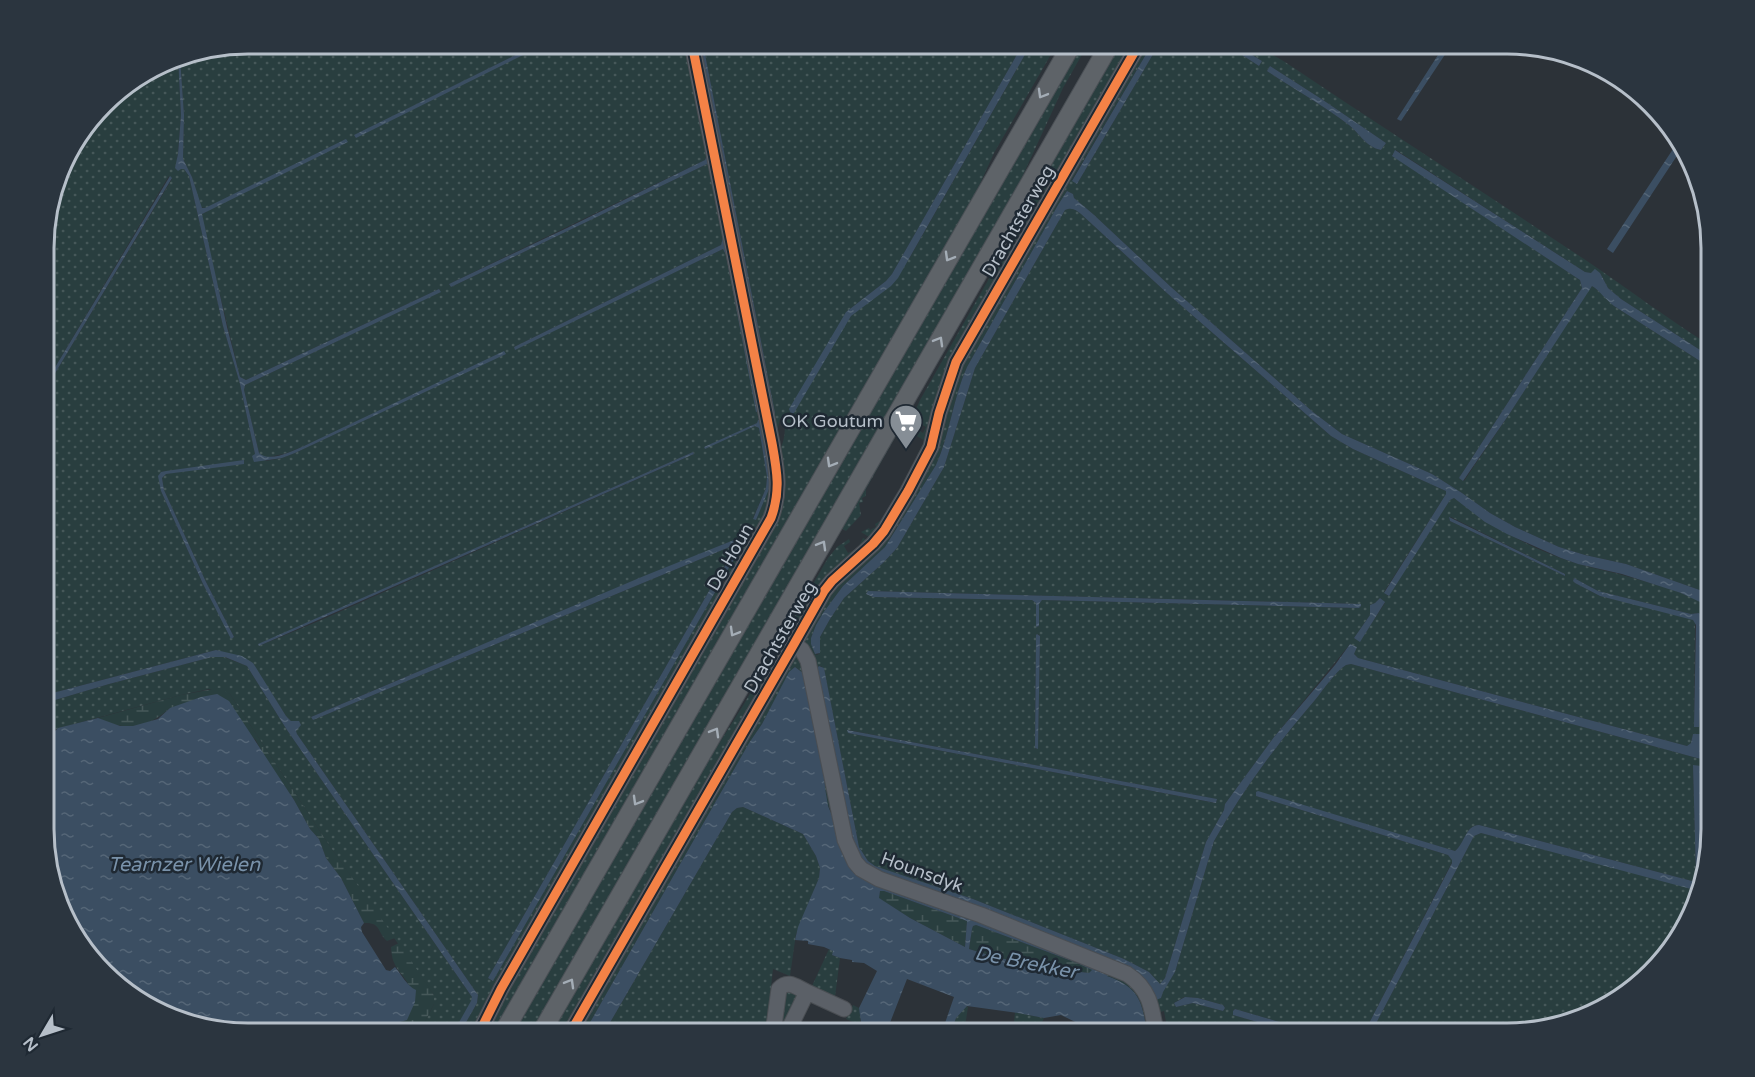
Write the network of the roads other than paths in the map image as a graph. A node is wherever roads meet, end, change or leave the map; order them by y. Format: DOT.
graph roads {
  1 [pos="694,54"];
  2 [pos="1066,54"];
  3 [pos="1104,54"];
  4 [pos="1133,54"];
  5 [pos="794,644"];
  6 [pos="807,992"];
  7 [pos="844,1009"];
  8 [pos="484,1023"];
  9 [pos="509,1023"];
  10 [pos="547,1023"];
  11 [pos="576,1023"];
  12 [pos="774,1023"];
  13 [pos="792,1023"];
  14 [pos="1154,1023"];
  1 -- 8 [label="street, De Houn"];
  2 -- 9 [label="main road, one-way"];
  10 -- 3 [label="main road, Drachtsterweg, one-way"];
  4 -- 5 [label="street, Drachtsterweg"];
  5 -- 11 [label="street, Drachtsterweg"];
  5 -- 14 [label="street, Hounsdyk"];
  6 -- 7 [label="street"];
  6 -- 12 [label="street"];
  6 -- 13 [label="street"];
}
